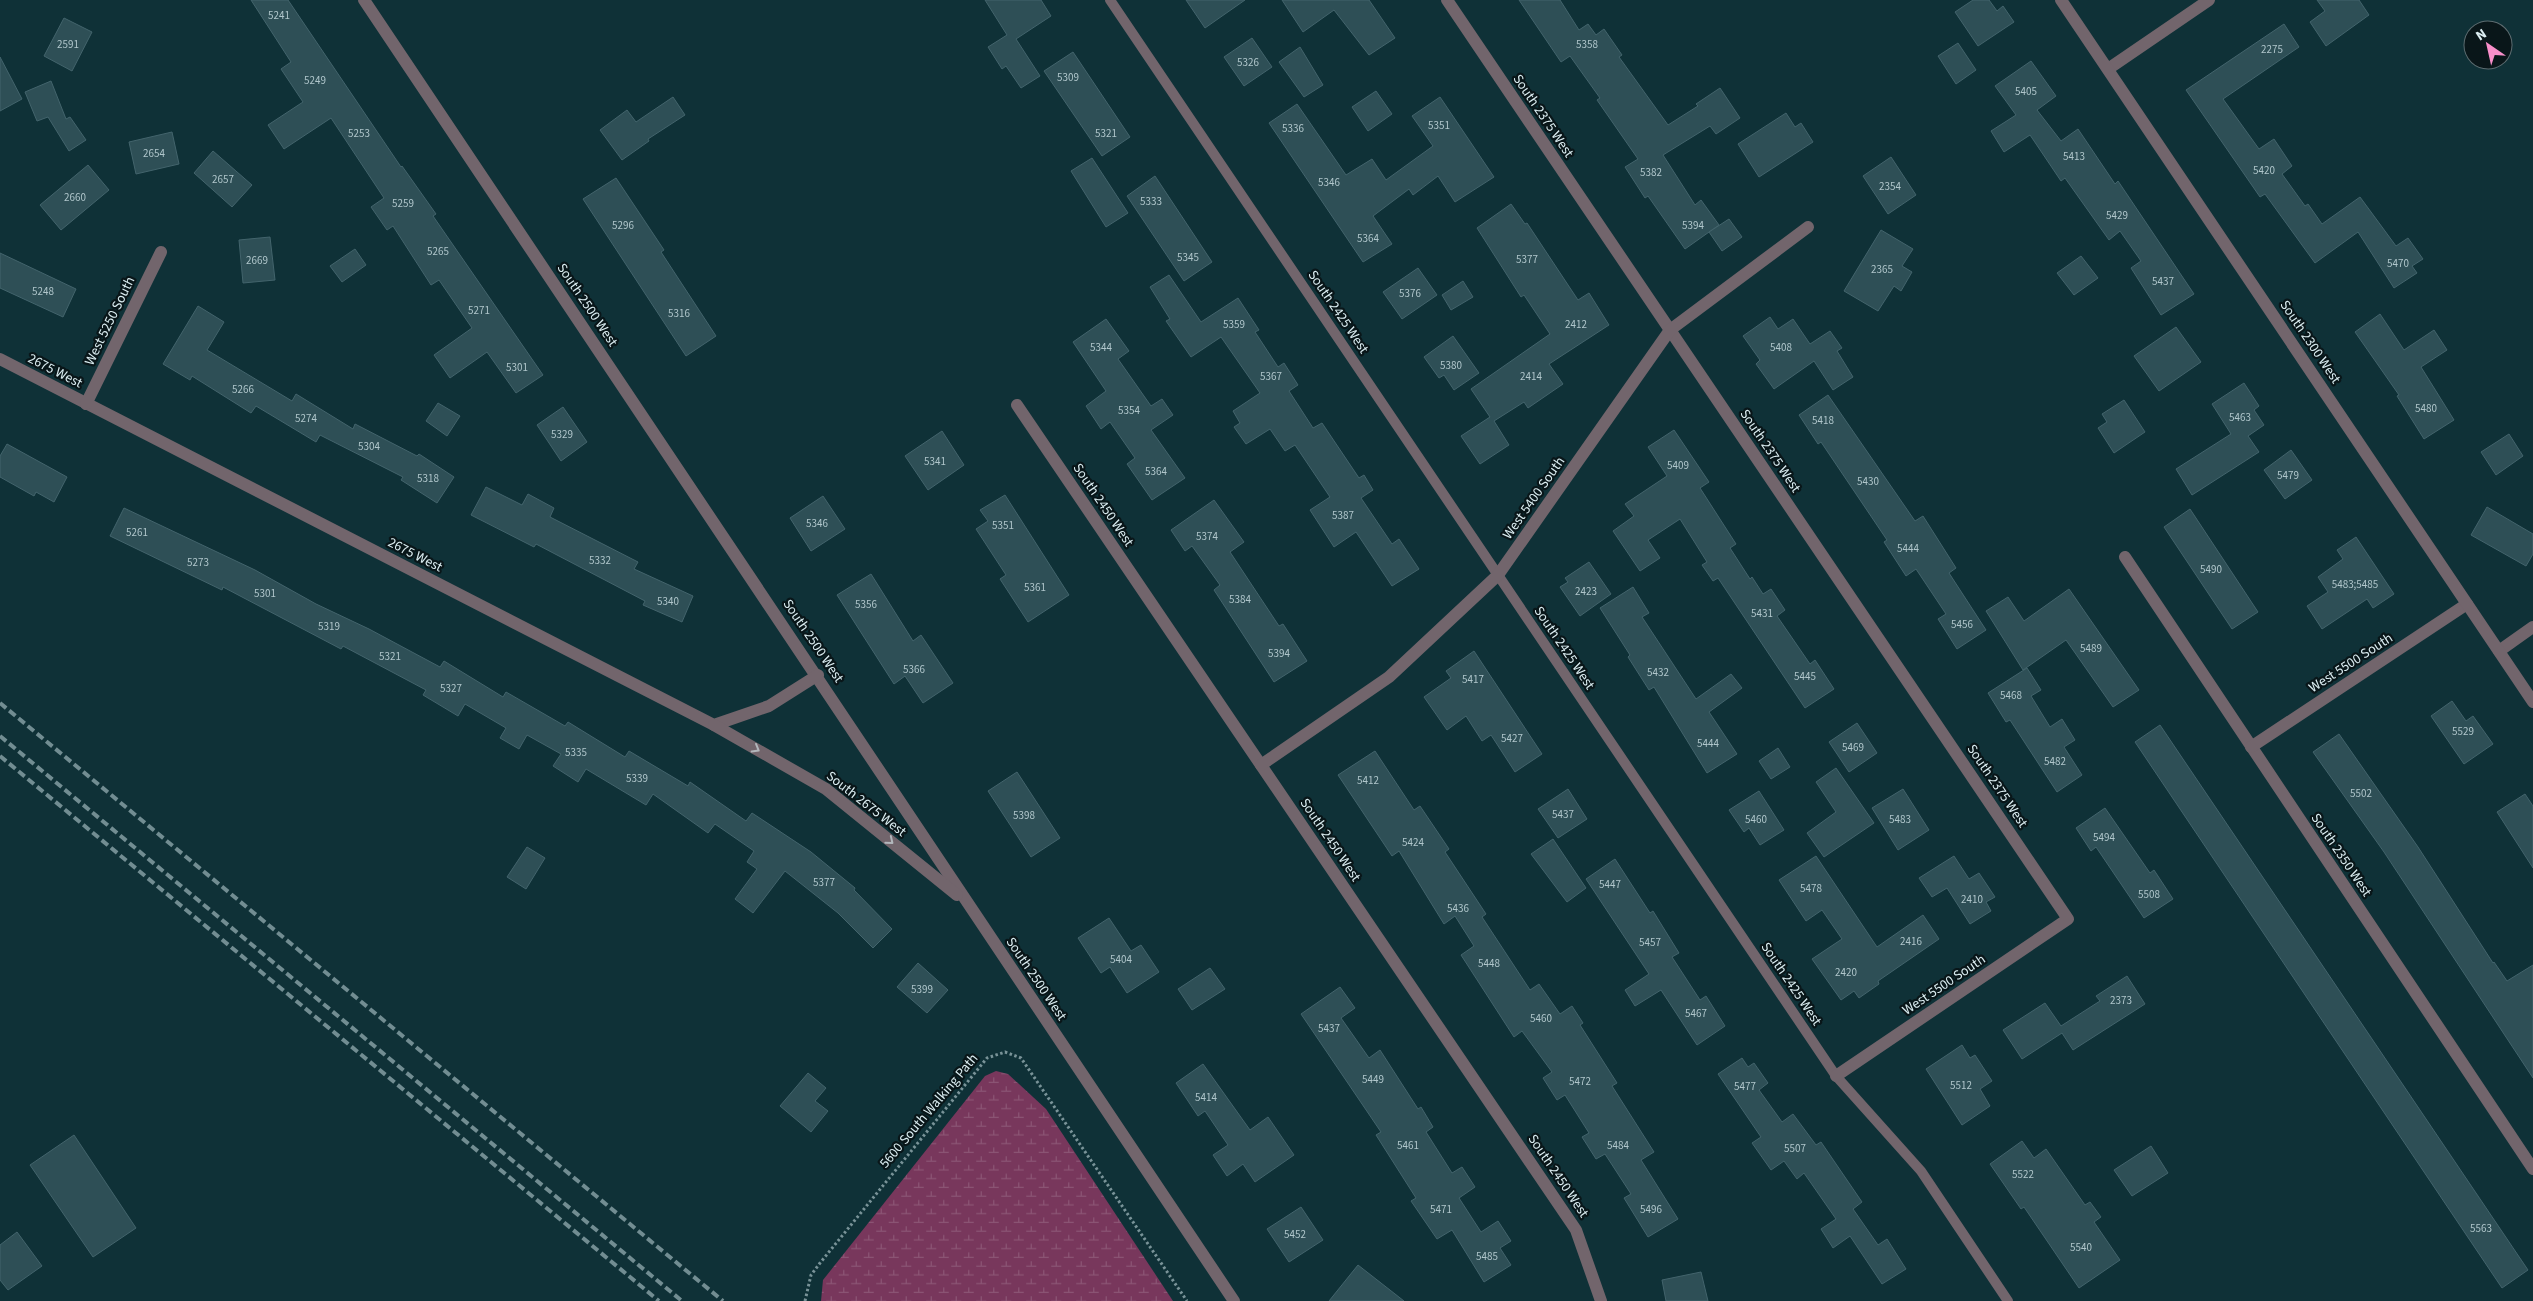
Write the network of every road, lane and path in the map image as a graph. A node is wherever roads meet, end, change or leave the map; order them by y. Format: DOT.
graph roads {
  1 [pos="364,0"];
  2 [pos="1110,0"];
  3 [pos="1447,0"];
  4 [pos="2061,0"];
  5 [pos="2209,0"];
  6 [pos="2108,69"];
  7 [pos="1808,227"];
  8 [pos="161,252"];
  9 [pos="1670,330"];
  10 [pos="0,359"];
  11 [pos="86,404"];
  12 [pos="1018,405"];
  13 [pos="2125,557"];
  14 [pos="1498,575"];
  15 [pos="2468,604"];
  16 [pos="2533,627"];
  17 [pos="2499,650"];
  18 [pos="818,676"];
  19 [pos="2533,702"];
  20 [pos="714,725"];
  21 [pos="2251,747"];
  22 [pos="1261,765"];
  23 [pos="967,903"];
  24 [pos="2068,919"];
  25 [pos="1836,1076"];
  26 [pos="2533,1169"];
  27 [pos="805,1301"];
  28 [pos="1187,1301"];
  29 [pos="1234,1301"];
  30 [pos="1601,1301"];
  31 [pos="2008,1301"];
  1 -- 18 [label="street, South 2500 West"];
  2 -- 14 [label="lane, South 2425 West"];
  3 -- 9 [label="street, South 2375 West"];
  4 -- 6 [label="street, South 2300 West"];
  5 -- 6 [label="street"];
  6 -- 15 [label="street, South 2300 West"];
  7 -- 9 [label="street, West 5400 South"];
  8 -- 11 [label="street, West 5250 South"];
  9 -- 14 [label="street, West 5400 South"];
  9 -- 24 [label="street, South 2375 West"];
  10 -- 11 [label="street, 2675 West"];
  11 -- 20 [label="street, 2675 West"];
  12 -- 22 [label="street, South 2450 West"];
  13 -- 21 [label="street, South 2350 West"];
  14 -- 22 [label="street, West 5400 South"];
  14 -- 25 [label="lane, South 2425 West"];
  15 -- 17 [label="street, South 2300 West"];
  15 -- 21 [label="street, West 5500 South"];
  16 -- 17 [label="street"];
  17 -- 19 [label="street, South 2300 West"];
  18 -- 20 [label="street"];
  18 -- 23 [label="street, South 2500 West"];
  20 -- 23 [label="street, South 2675 West, one-way"];
  21 -- 26 [label="street, South 2350 West"];
  22 -- 30 [label="street, South 2450 West"];
  23 -- 29 [label="street, South 2500 West"];
  24 -- 25 [label="street, West 5500 South"];
  25 -- 31 [label="lane, South 2425 West"];
  27 -- 28 [label="path, 5600 South Walking Path"];
}
